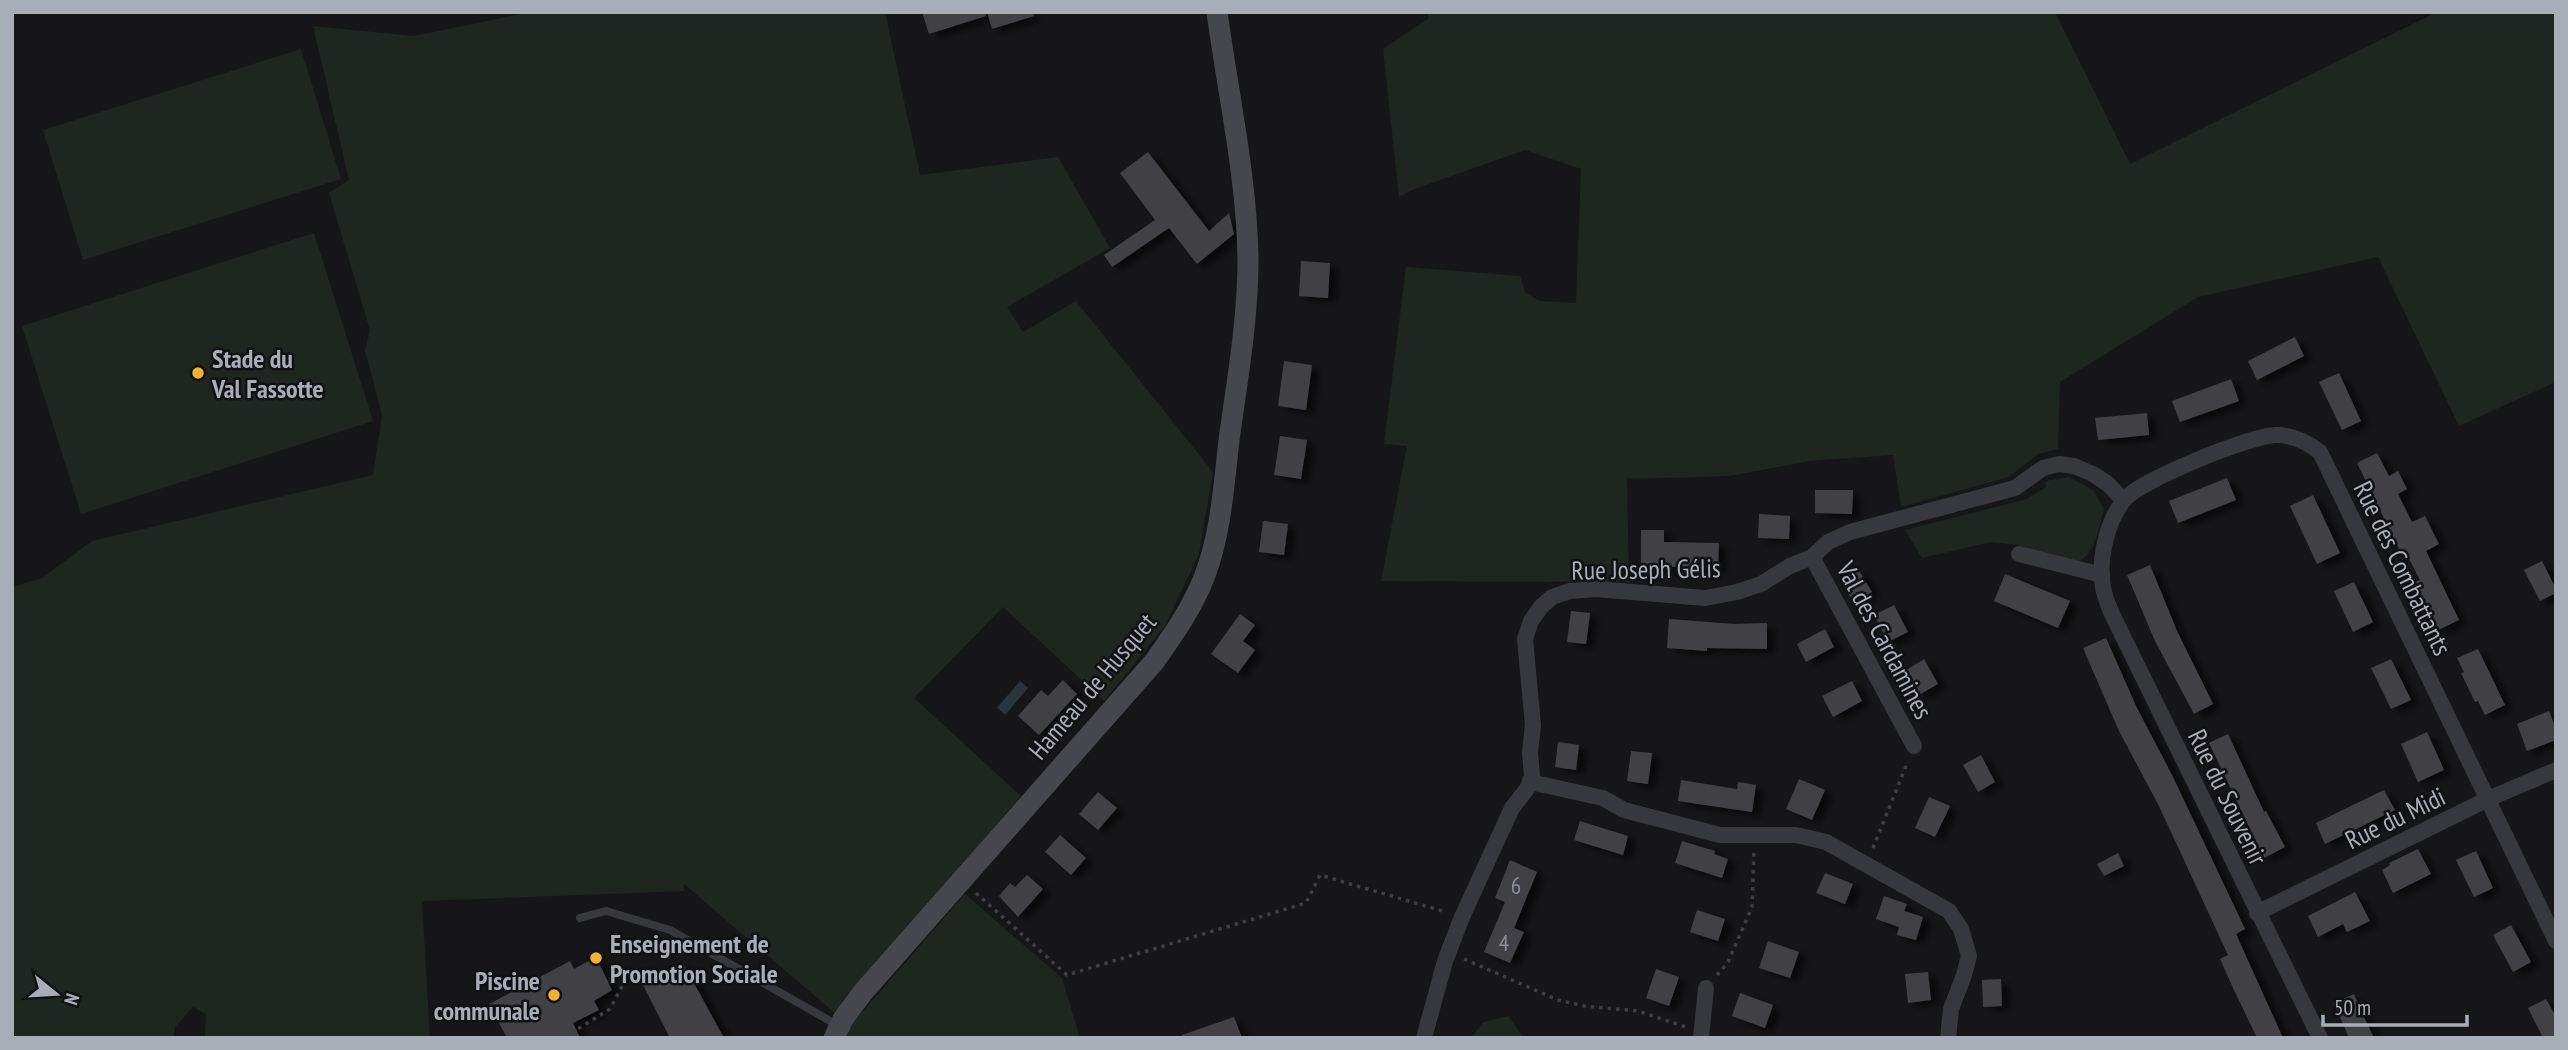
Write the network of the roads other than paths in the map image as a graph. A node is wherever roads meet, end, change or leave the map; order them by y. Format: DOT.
graph roads {
  1 [pos="1217,12"];
  2 [pos="2123,500"];
  3 [pos="2019,554"];
  4 [pos="1812,556"];
  5 [pos="2102,575"];
  6 [pos="1914,746"];
  7 [pos="2556,770"];
  8 [pos="1530,782"];
  9 [pos="2488,799"];
  10 [pos="2257,913"];
  11 [pos="580,918"];
  12 [pos="2556,941"];
  13 [pos="1706,989"];
  14 [pos="837,1032"];
  15 [pos="1701,1035"];
  16 [pos="1424,1038"];
  17 [pos="1948,1038"];
  18 [pos="2320,1038"];
  1 -- 14 [label="street, Hameau de Husquet"];
  2 -- 4 [label="street, Rue Joseph Gélis"];
  2 -- 5 [label="street"];
  2 -- 9 [label="street, Rue des Combattants"];
  3 -- 5 [label="street"];
  4 -- 6 [label="street, Val des Cardamines"];
  4 -- 8 [label="street, Rue Joseph Gélis"];
  5 -- 10 [label="street, Rue du Souvenir"];
  7 -- 9 [label="street, Rue du Midi"];
  8 -- 16 [label="street"];
  8 -- 17 [label="street"];
  9 -- 10 [label="street, Rue du Midi"];
  9 -- 12 [label="street, Rue des Combattants"];
  10 -- 18 [label="street, Rue du Souvenir"];
  11 -- 14 [label="lane"];
  13 -- 15 [label="street"];
}
